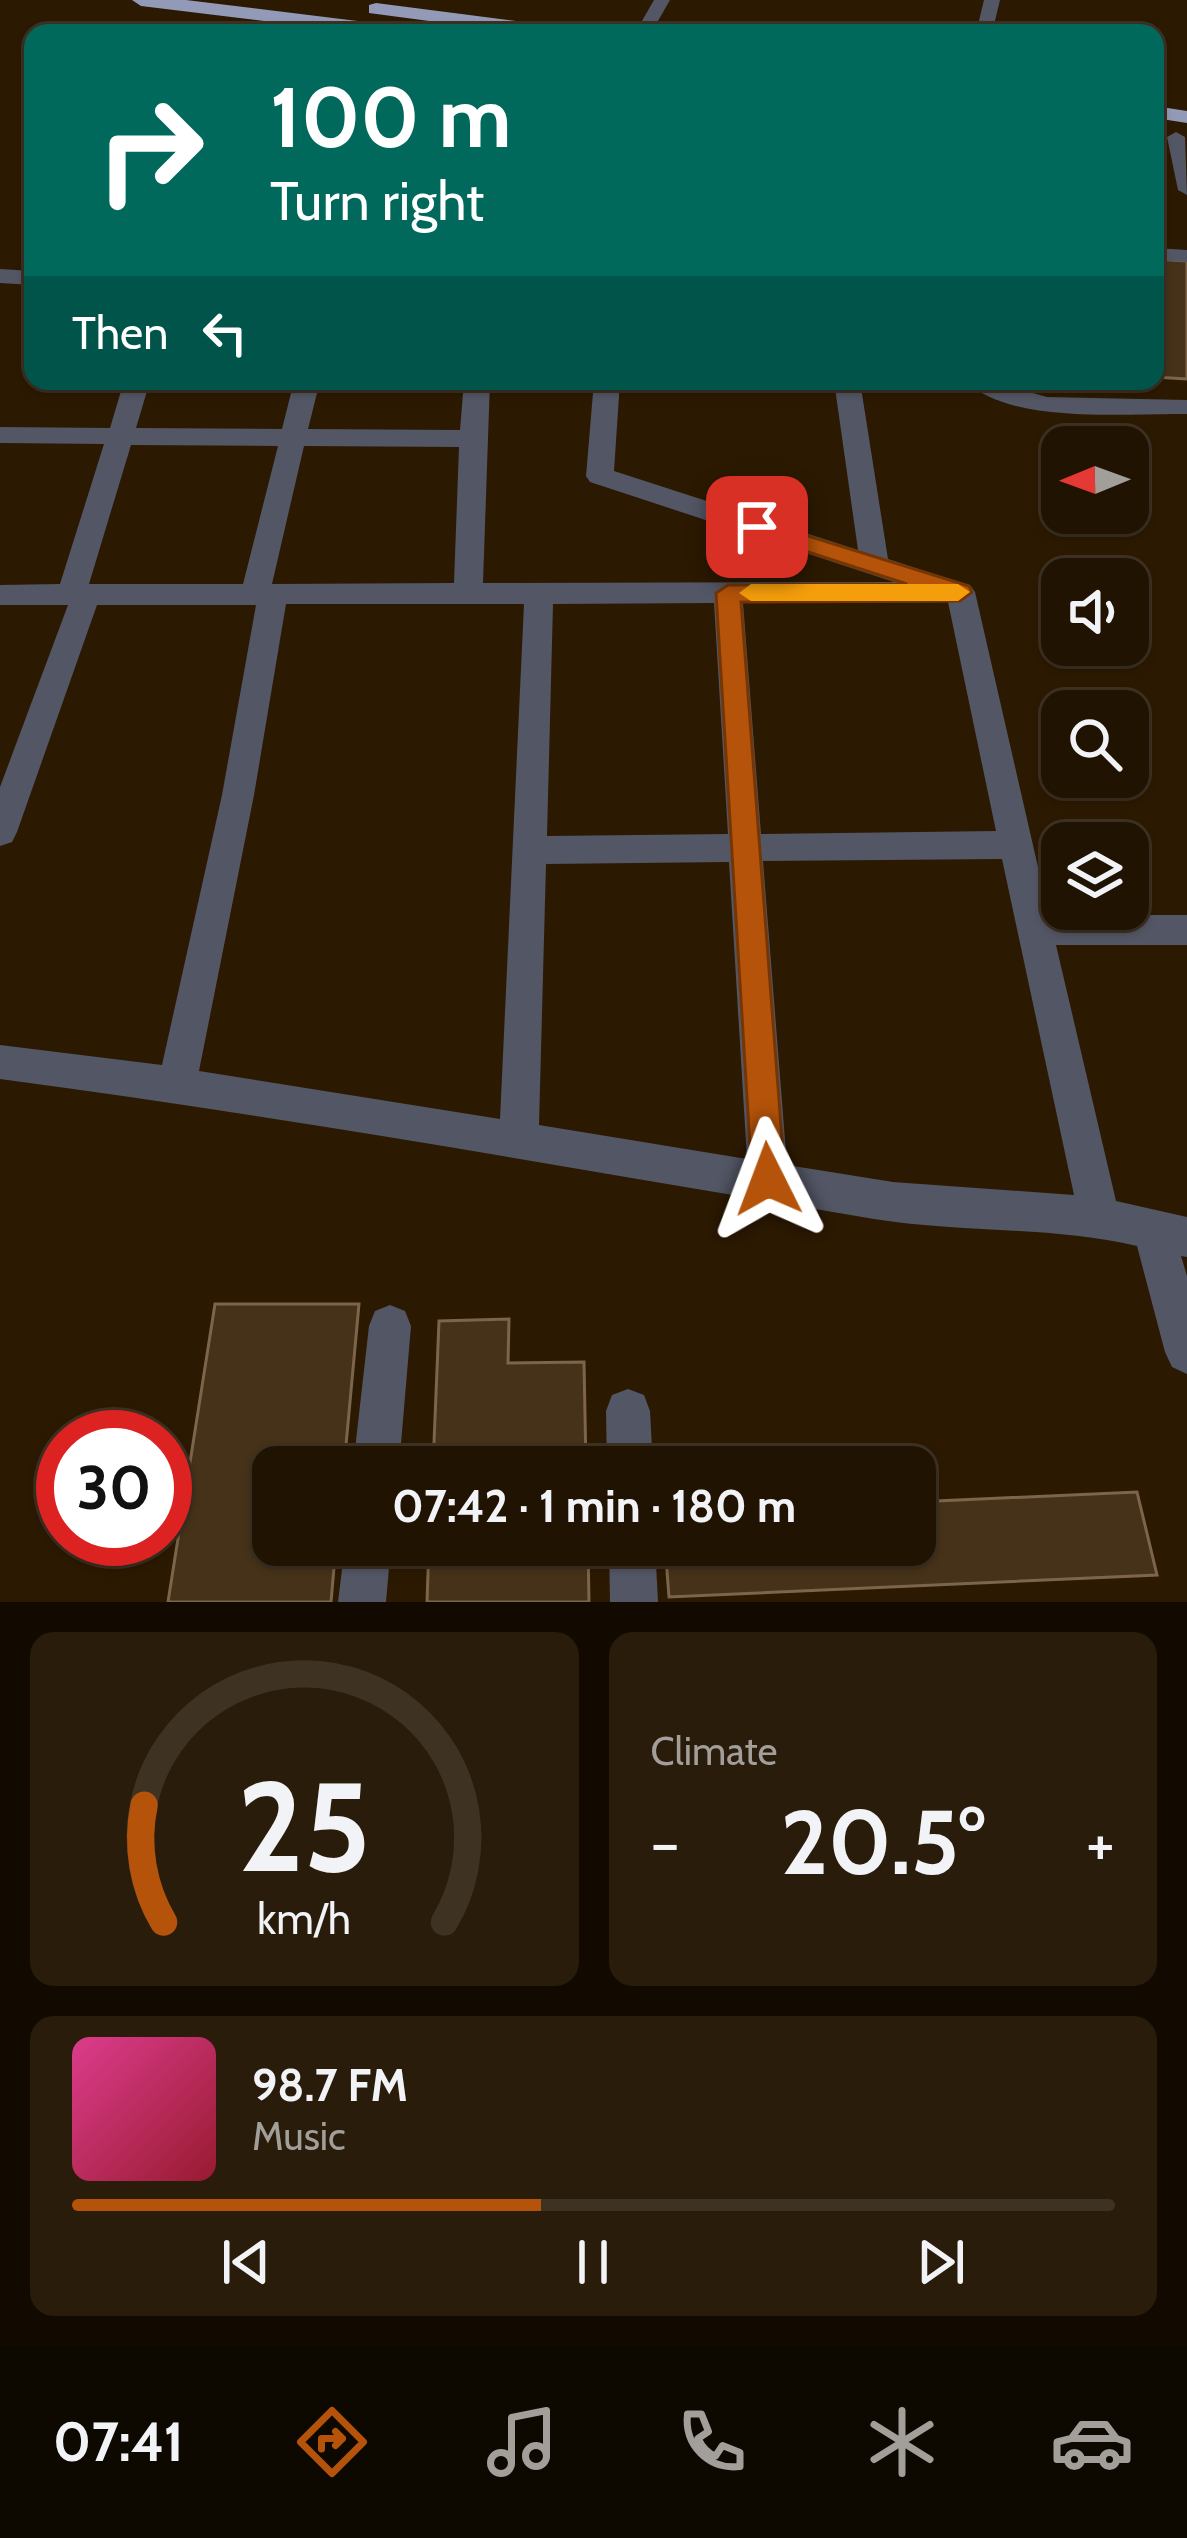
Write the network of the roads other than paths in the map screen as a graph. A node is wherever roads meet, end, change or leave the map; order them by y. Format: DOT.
graph roads {
  1 [pos="141,0"];
  2 [pos="302,0"];
  3 [pos="334,24"];
  4 [pos="438,24"];
  5 [pos="1176,131"];
  6 [pos="1187,190"];
  7 [pos="134,390"];
  8 [pos="305,390"];
  9 [pos="476,390"];
  10 [pos="606,390"];
  11 [pos="848,390"];
  12 [pos="987,390"];
  13 [pos="1187,407"];
  14 [pos="0,435"];
  15 [pos="123,436"];
  16 [pos="296,438"];
  17 [pos="472,439"];
  18 [pos="875,566"];
  19 [pos="960,592"];
  20 [pos="728,593"];
  21 [pos="264,594"];
  22 [pos="467,594"];
  23 [pos="539,594"];
  24 [pos="0,595"];
  25 [pos="78,595"];
  26 [pos="0,832"];
  27 [pos="1016,845"];
  28 [pos="749,847"];
  29 [pos="530,850"];
  30 [pos="1035,930"];
  31 [pos="1187,930"];
  32 [pos="0,1062"];
  33 [pos="177,1085"];
  34 [pos="519,1138"];
  35 [pos="768,1179"];
  36 [pos="1100,1217"];
  37 [pos="1171,1234"];
  38 [pos="390,1326"];
  39 [pos="1187,1352"];
  40 [pos="628,1411"];
  41 [pos="378,1446"];
  42 [pos="629,1446"];
  43 [pos="366,1566"];
  44 [pos="633,1566"];
  45 [pos="362,1602"];
  46 [pos="634,1602"];
  1 -- 3 [label="highway"];
  2 -- 4 [label="highway"];
  5 -- 6 [label="lane"];
  7 -- 15 [label="street"];
  8 -- 16 [label="street"];
  9 -- 17 [label="street"];
  10 -- 18 [label="street"];
  11 -- 18 [label="street"];
  12 -- 13 [label="lane"];
  14 -- 15 [label="street"];
  15 -- 16 [label="street"];
  15 -- 25 [label="street"];
  16 -- 17 [label="street"];
  16 -- 21 [label="street"];
  17 -- 22 [label="street"];
  18 -- 19 [label="street"];
  19 -- 20 [label="street"];
  19 -- 27 [label="street"];
  20 -- 23 [label="street"];
  20 -- 28 [label="street"];
  21 -- 22 [label="street"];
  21 -- 25 [label="street"];
  21 -- 33 [label="street"];
  22 -- 23 [label="street"];
  23 -- 29 [label="street"];
  24 -- 25 [label="street"];
  25 -- 26 [label="street"];
  27 -- 28 [label="street"];
  27 -- 30 [label="street"];
  28 -- 29 [label="street"];
  28 -- 35 [label="street"];
  29 -- 34 [label="street"];
  30 -- 31 [label="street"];
  30 -- 36 [label="street"];
  32 -- 33 [label="street"];
  33 -- 34 [label="street"];
  34 -- 35 [label="street"];
  35 -- 36 [label="street"];
  36 -- 37 [label="street"];
  37 -- 39 [label="street"];
  38 -- 41 [label="street"];
  40 -- 42 [label="street"];
  43 -- 45 [label="street"];
  44 -- 46 [label="street"];
}
